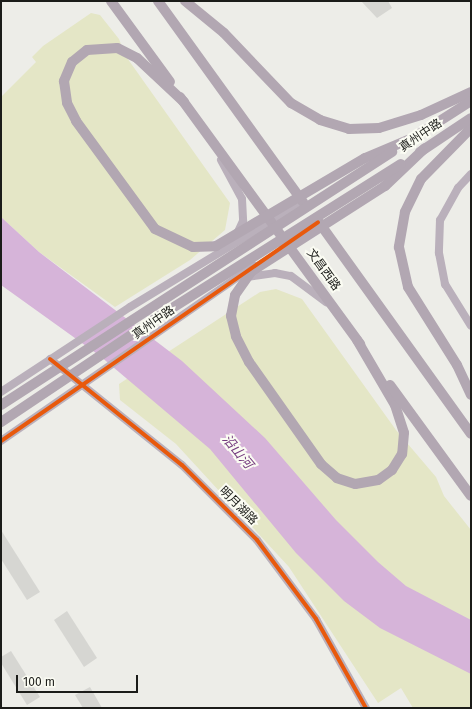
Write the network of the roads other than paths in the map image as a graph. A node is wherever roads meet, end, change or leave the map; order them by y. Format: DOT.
graph roads {
  1 [pos="111,1"];
  2 [pos="158,1"];
  3 [pos="185,1"];
  4 [pos="471,92"];
  5 [pos="471,101"];
  6 [pos="184,102"];
  7 [pos="471,118"];
  8 [pos="471,128"];
  9 [pos="204,129"];
  10 [pos="368,162"];
  11 [pos="471,174"];
  12 [pos="382,182"];
  13 [pos="303,202"];
  14 [pos="271,222"];
  15 [pos="318,222"];
  16 [pos="287,243"];
  17 [pos="212,260"];
  18 [pos="226,286"];
  19 [pos="337,312"];
  20 [pos="471,326"];
  21 [pos="357,340"];
  22 [pos="50,359"];
  23 [pos="80,386"];
  24 [pos="1,392"];
  25 [pos="471,395"];
  26 [pos="1,405"];
  27 [pos="1,422"];
  28 [pos="471,434"];
  29 [pos="1,441"];
  30 [pos="471,496"];
  31 [pos="366,708"];
  1 -- 6 [label="main road, 文昌西路"];
  2 -- 13 [label="main road, 文昌西路"];
  3 -- 4 [label="main road"];
  5 -- 10 [label="main road, 真州中路"];
  6 -- 9 [label="main road, 文昌西路"];
  6 -- 10 [label="main road"];
  7 -- 12 [label="main road, 真州中路"];
  8 -- 25 [label="main road"];
  9 -- 14 [label="main road, 文昌西路"];
  9 -- 17 [label="street"];
  10 -- 26 [label="main road, 真州中路"];
  11 -- 20 [label="street"];
  12 -- 21 [label="main road"];
  12 -- 27 [label="main road, 真州中路"];
  13 -- 14 [label="street, 真州中路"];
  13 -- 15 [label="main road, 文昌西路"];
  14 -- 16 [label="main road, 文昌西路"];
  14 -- 17 [label="street, 真州中路"];
  15 -- 16 [label="street, 真州中路"];
  15 -- 28 [label="main road, 文昌西路"];
  16 -- 18 [label="street, 真州中路"];
  16 -- 19 [label="main road, 文昌西路"];
  17 -- 22 [label="street, 真州中路"];
  18 -- 19 [label="street"];
  18 -- 23 [label="street, 真州中路"];
  19 -- 21 [label="main road, 文昌西路"];
  21 -- 30 [label="main road, 文昌西路"];
  22 -- 23 [label="street, 明月湖路"];
  22 -- 24 [label="street, 真州中路"];
  23 -- 29 [label="street, 真州中路"];
  23 -- 31 [label="street, 明月湖路"];
}
